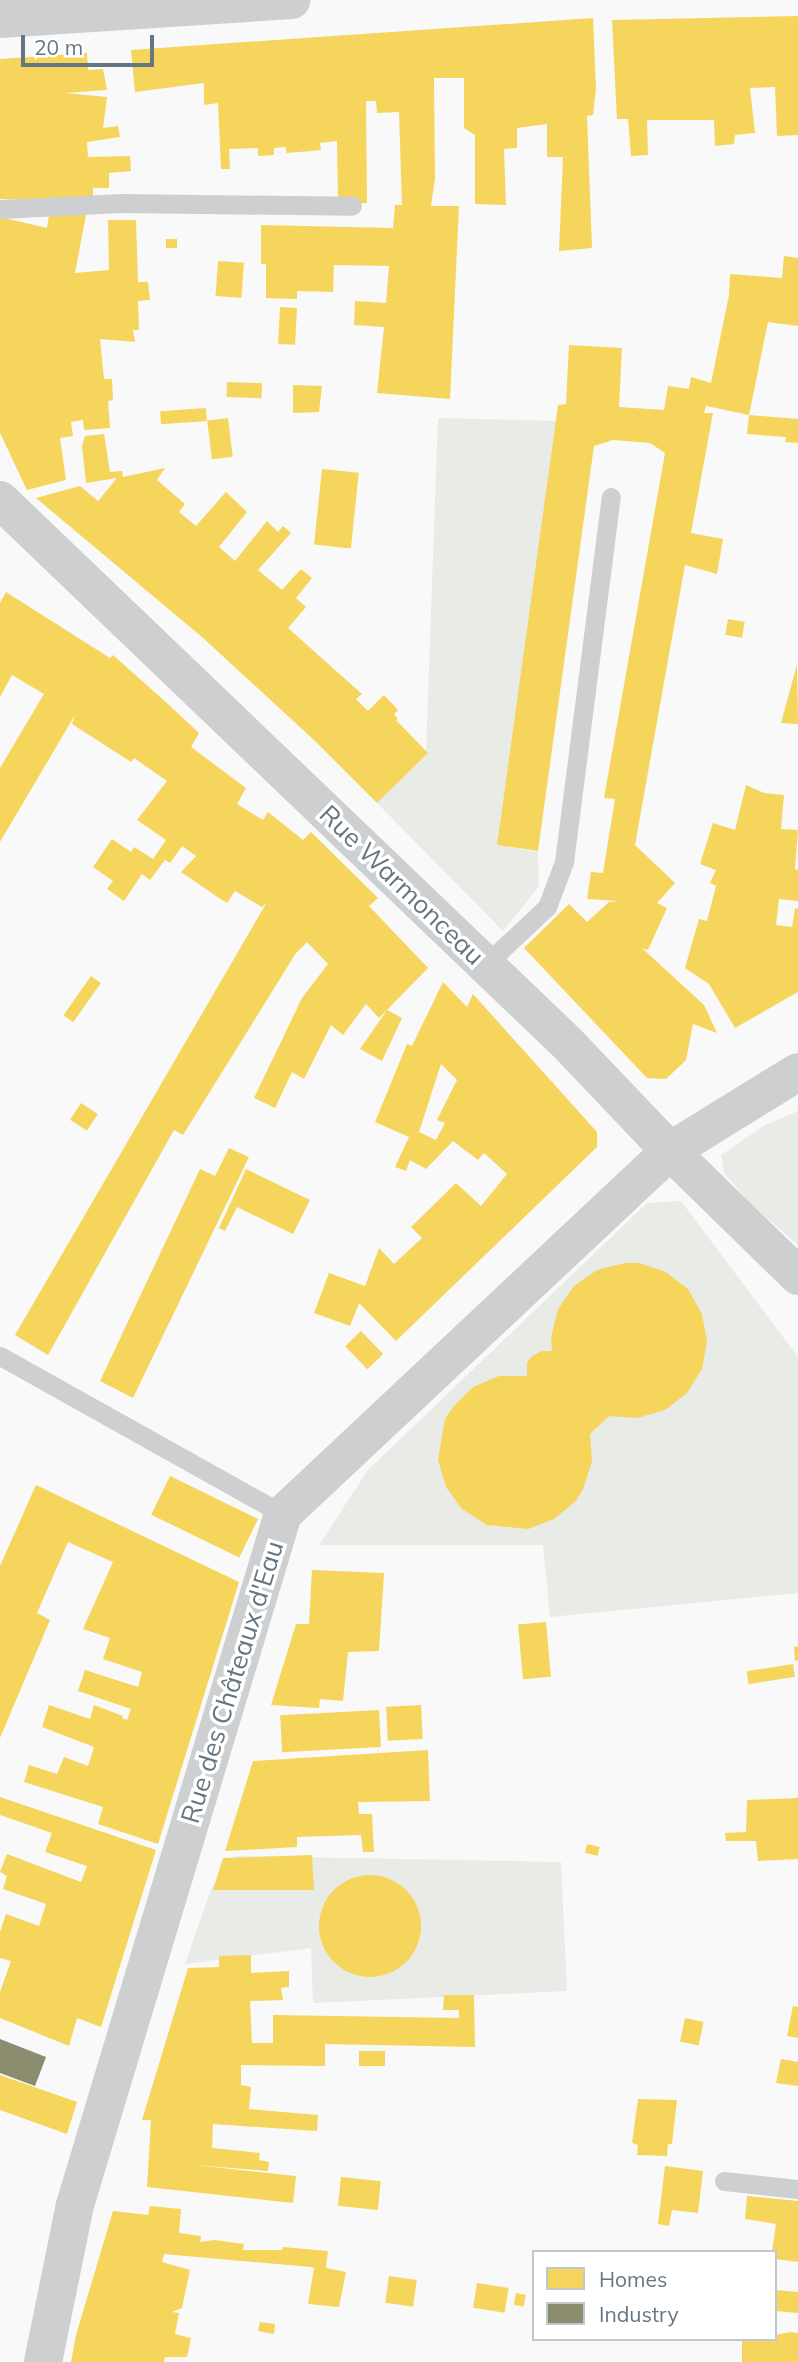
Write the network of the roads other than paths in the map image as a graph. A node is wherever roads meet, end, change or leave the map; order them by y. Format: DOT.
graph roads {
  1 [pos="291,0"];
  2 [pos="0,19"];
  3 [pos="352,206"];
  4 [pos="0,209"];
  5 [pos="611,498"];
  6 [pos="0,500"];
  7 [pos="485,965"];
  8 [pos="798,1072"];
  9 [pos="670,1151"];
  10 [pos="798,1276"];
  11 [pos="0,1356"];
  12 [pos="283,1514"];
  13 [pos="724,2181"];
  14 [pos="798,2189"];
  15 [pos="43,2362"];
  1 -- 2 [label="street"];
  3 -- 4 [label="lane"];
  5 -- 7 [label="lane"];
  6 -- 7 [label="street, Rue Warmonceau"];
  7 -- 9 [label="street, Rue Warmonceau"];
  8 -- 9 [label="street, Rue des Châteaux d'Eau"];
  9 -- 10 [label="street, Rue Warmonceau"];
  9 -- 12 [label="street, Rue des Châteaux d'Eau"];
  11 -- 12 [label="lane"];
  12 -- 15 [label="street, Rue des Châteaux d'Eau"];
  13 -- 14 [label="lane"];
}
